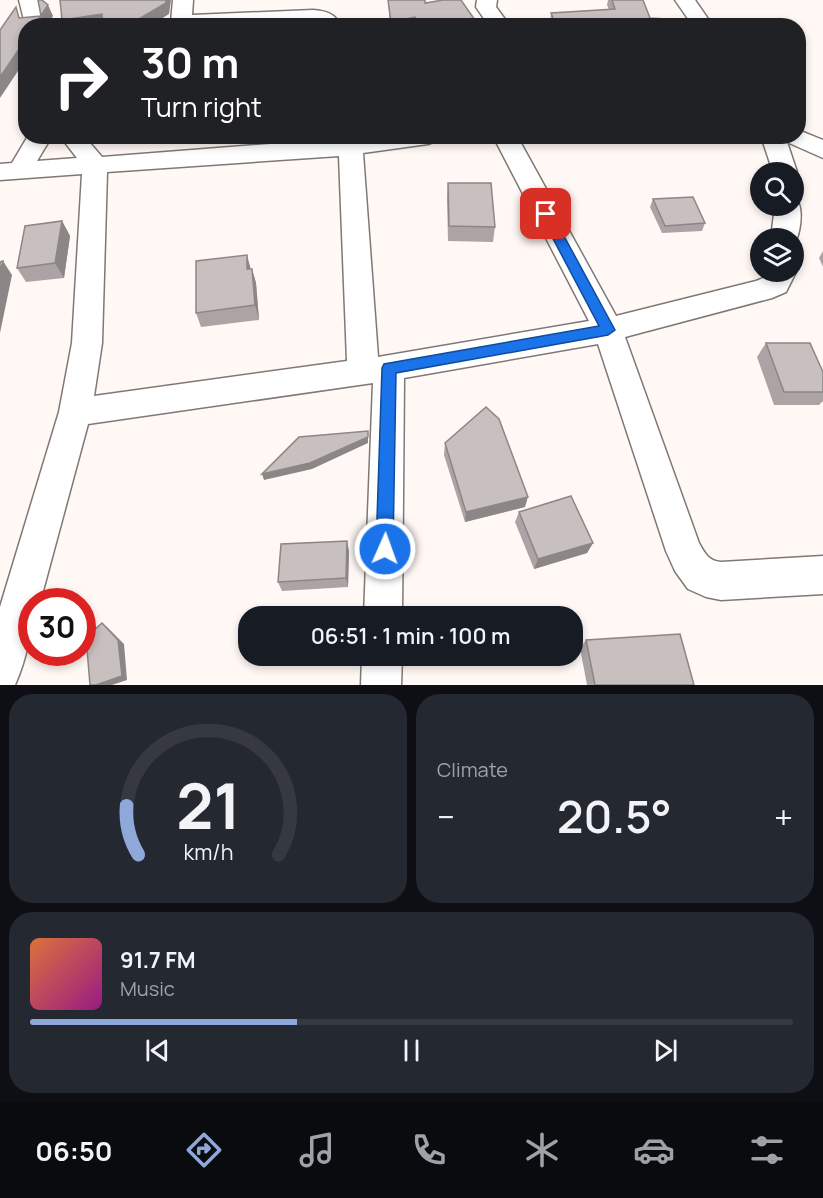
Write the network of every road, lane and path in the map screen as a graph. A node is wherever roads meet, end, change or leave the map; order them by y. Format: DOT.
graph roads {
  1 [pos="29,0"];
  2 [pos="183,0"];
  3 [pos="487,0"];
  4 [pos="685,0"];
  5 [pos="32,18"];
  6 [pos="181,18"];
  7 [pos="269,18"];
  8 [pos="323,18"];
  9 [pos="494,18"];
  10 [pos="697,18"];
  11 [pos="806,142"];
  12 [pos="33,144"];
  13 [pos="78,144"];
  14 [pos="363,144"];
  15 [pos="509,144"];
  16 [pos="776,144"];
  17 [pos="351,147"];
  18 [pos="823,150"];
  19 [pos="782,162"];
  20 [pos="95,164"];
  21 [pos="10,171"];
  22 [pos="777,282"];
  23 [pos="608,330"];
  24 [pos="376,369"];
  25 [pos="75,412"];
  26 [pos="823,574"];
  27 [pos="383,606"];
  28 [pos="382,666"];
  29 [pos="0,673"];
  30 [pos="381,685"];
  1 -- 5 [label="street"];
  2 -- 6 [label="street"];
  3 -- 9 [label="street"];
  4 -- 10 [label="street"];
  7 -- 8 [label="street"];
  11 -- 18 [label="street"];
  12 -- 21 [label="street"];
  13 -- 20 [label="street"];
  14 -- 17 [label="street"];
  15 -- 23 [label="street"];
  16 -- 19 [label="street"];
  17 -- 20 [label="street"];
  17 -- 24 [label="street"];
  20 -- 21 [label="street"];
  20 -- 25 [label="street"];
  22 -- 23 [label="street"];
  23 -- 24 [label="street"];
  23 -- 26 [label="street"];
  24 -- 25 [label="street"];
  24 -- 27 [label="street"];
  25 -- 29 [label="street"];
  28 -- 30 [label="street"];
}
